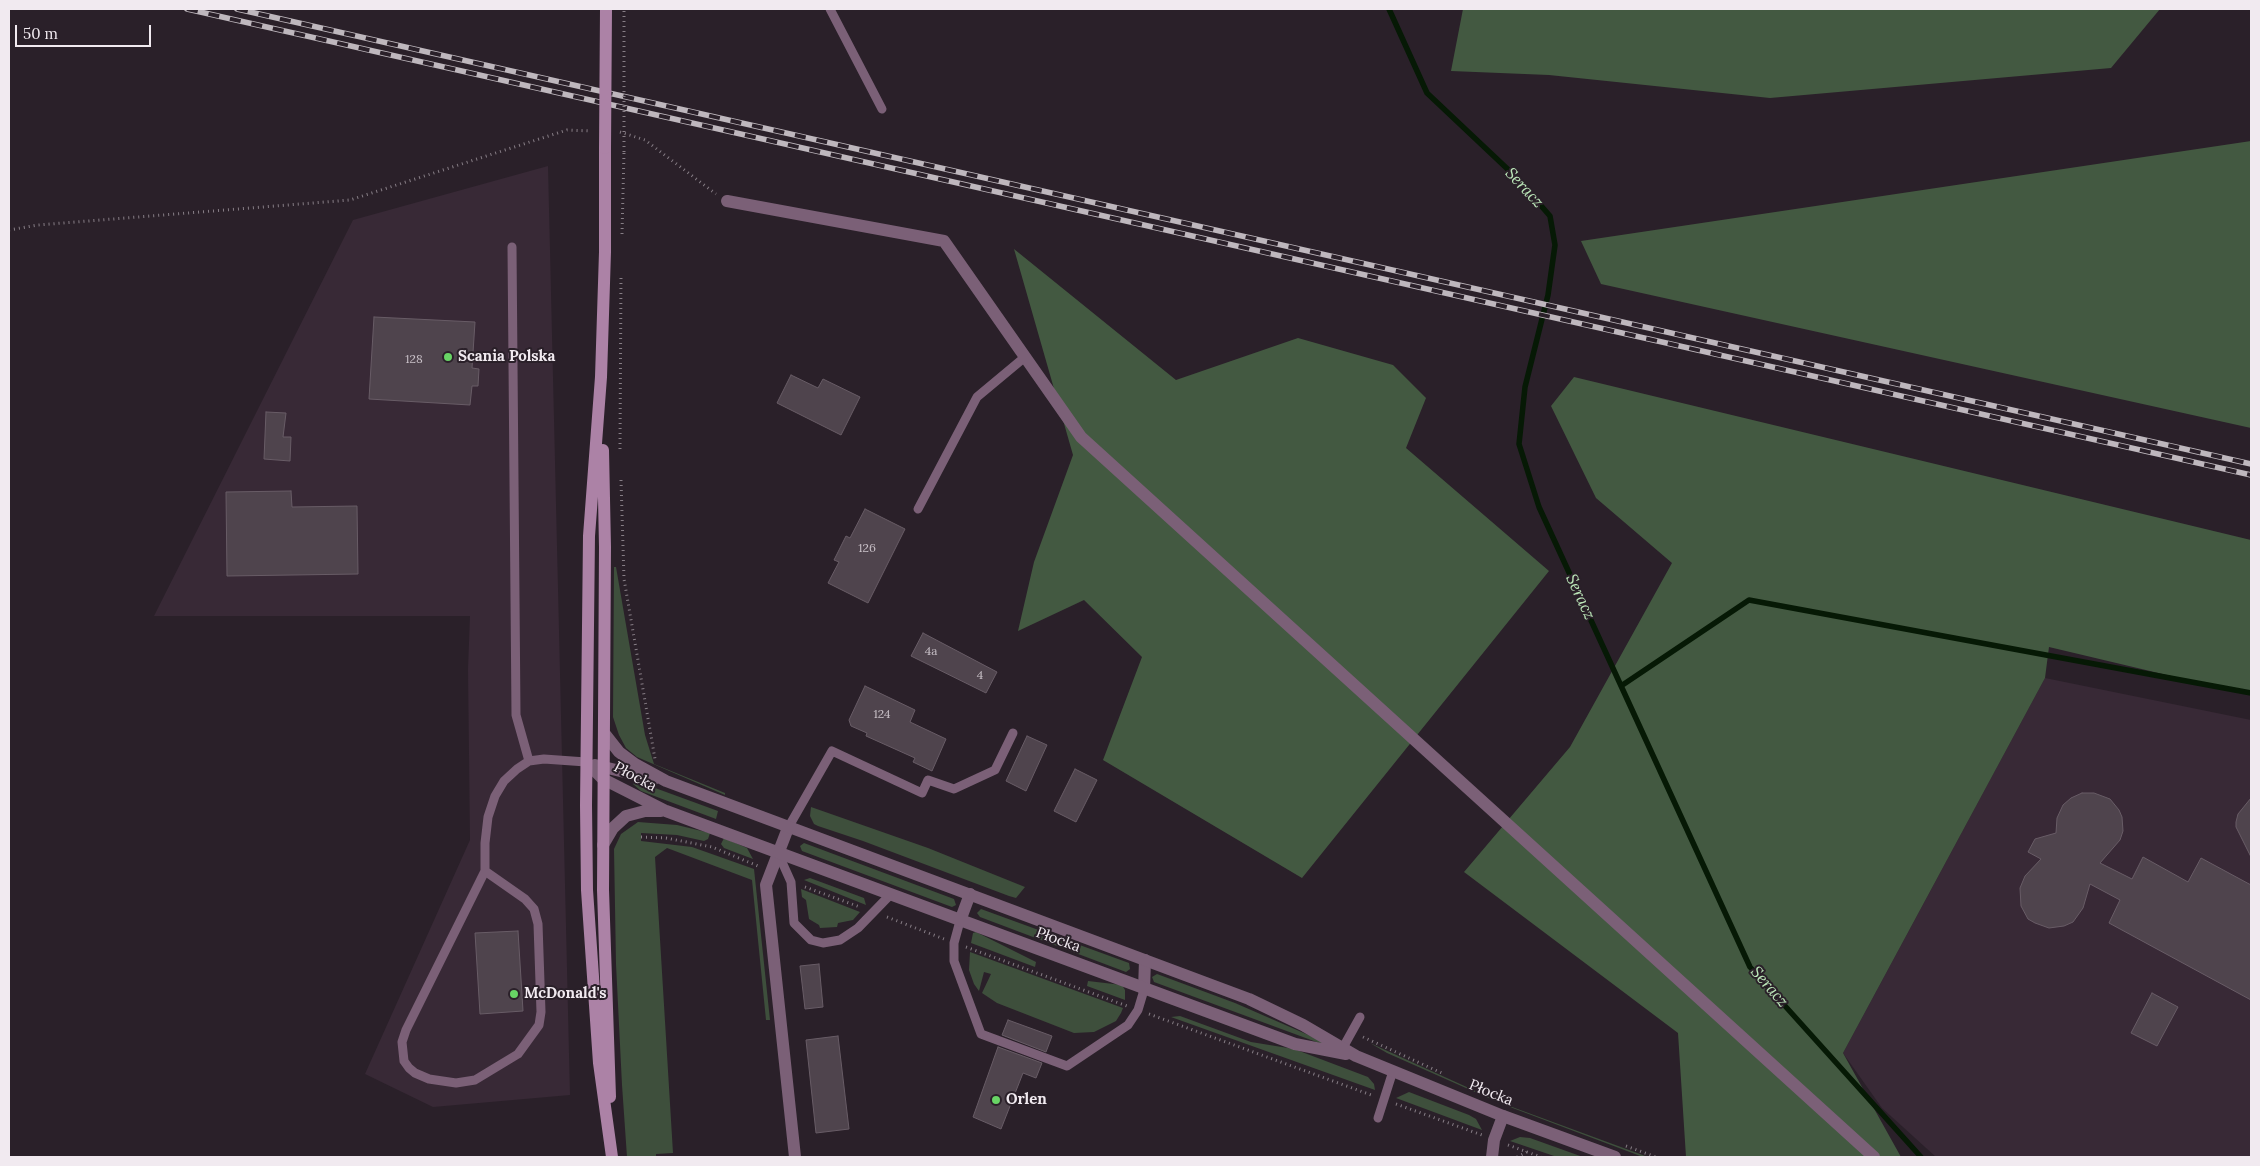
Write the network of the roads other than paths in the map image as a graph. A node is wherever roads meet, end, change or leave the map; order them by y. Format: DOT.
graph roads {
  1 [pos="606,9"];
  2 [pos="830,9"];
  3 [pos="882,110"];
  4 [pos="727,201"];
  5 [pos="512,247"];
  6 [pos="1025,356"];
  7 [pos="601,377"];
  8 [pos="918,509"];
  9 [pos="604,733"];
  10 [pos="1013,733"];
  11 [pos="529,761"];
  12 [pos="586,762"];
  13 [pos="603,773"];
  14 [pos="666,781"];
  15 [pos="666,811"];
  16 [pos="788,828"];
  17 [pos="603,845"];
  18 [pos="778,853"];
  19 [pos="485,870"];
  20 [pos="970,894"];
  21 [pos="890,895"];
  22 [pos="960,921"];
  23 [pos="1145,960"];
  24 [pos="1144,990"];
  25 [pos="1360,1017"];
  26 [pos="1341,1050"];
  27 [pos="1394,1071"];
  28 [pos="1503,1116"];
  29 [pos="1378,1118"];
  30 [pos="611,1142"];
  31 [pos="612,1157"];
  32 [pos="795,1157"];
  33 [pos="1492,1157"];
  34 [pos="1615,1157"];
  35 [pos="1874,1157"];
  1 -- 7 [label="main road, bridge"];
  2 -- 3 [label="lane"];
  4 -- 6 [label="street"];
  5 -- 11 [label="lane"];
  6 -- 8 [label="lane"];
  6 -- 35 [label="street"];
  7 -- 9 [label="main road"];
  7 -- 12 [label="main road"];
  9 -- 13 [label="main road"];
  9 -- 14 [label="street, Płocka"];
  10 -- 16 [label="lane"];
  11 -- 12 [label="lane"];
  11 -- 19 [label="lane"];
  12 -- 13 [label="street, Płocka"];
  12 -- 30 [label="main road"];
  13 -- 14 [label="street, Płocka"];
  13 -- 15 [label="street, Płocka"];
  13 -- 17 [label="main road"];
  14 -- 16 [label="street, Płocka"];
  15 -- 17 [label="street, Płocka"];
  15 -- 18 [label="street, Płocka"];
  16 -- 18 [label="street"];
  16 -- 20 [label="street, Płocka"];
  17 -- 30 [label="main road"];
  18 -- 21 [label="street, Płocka"];
  18 -- 21 [label="lane"];
  18 -- 32 [label="street"];
  19 -- 19 [label="lane"];
  20 -- 22 [label="street"];
  20 -- 23 [label="street, Płocka"];
  21 -- 22 [label="street, Płocka"];
  22 -- 24 [label="street, Płocka"];
  22 -- 24 [label="lane"];
  23 -- 24 [label="street"];
  23 -- 26 [label="street, Płocka"];
  24 -- 26 [label="street, Płocka"];
  25 -- 26 [label="lane"];
  26 -- 27 [label="street, Płocka"];
  27 -- 28 [label="street, Płocka"];
  27 -- 29 [label="lane"];
  28 -- 33 [label="street"];
  28 -- 34 [label="street, Płocka"];
  30 -- 31 [label="main road"];
}
